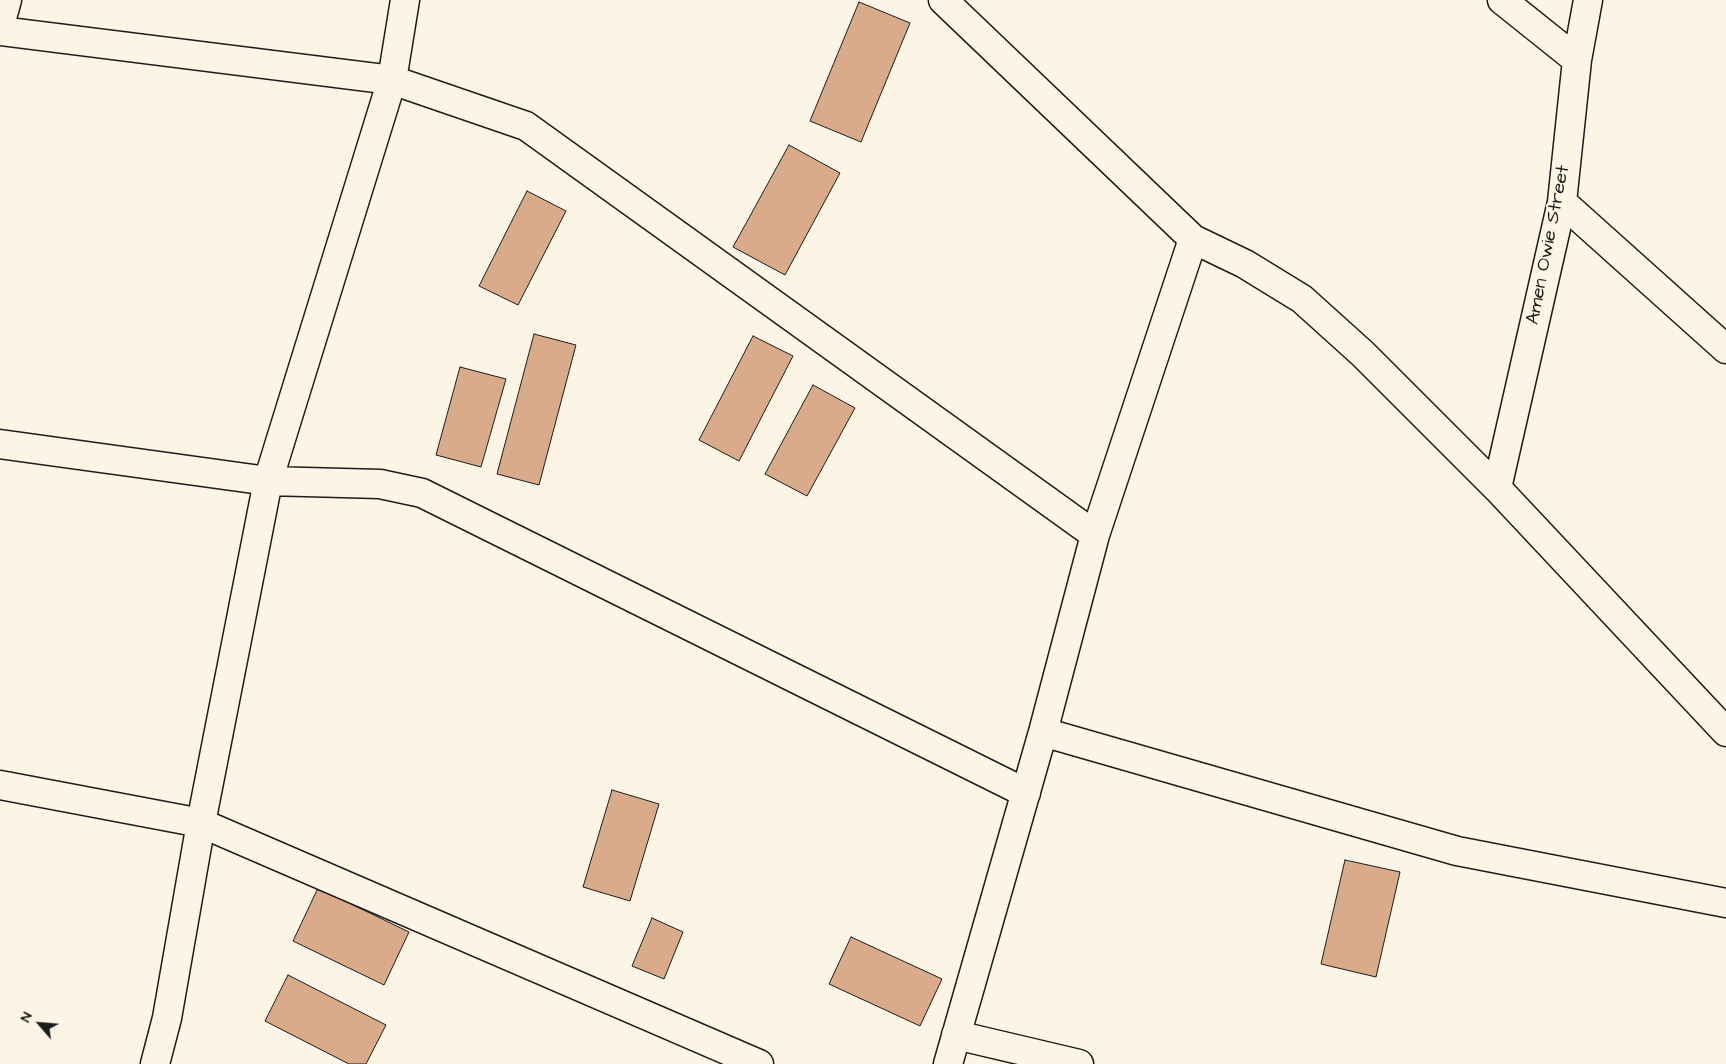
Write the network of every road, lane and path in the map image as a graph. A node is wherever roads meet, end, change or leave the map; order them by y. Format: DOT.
graph roads {
  1 [pos="7,0"];
  2 [pos="406,0"];
  3 [pos="1502,0"];
  4 [pos="1588,0"];
  5 [pos="948,2"];
  6 [pos="0,25"];
  7 [pos="0,32"];
  8 [pos="1577,60"];
  9 [pos="392,80"];
  10 [pos="1562,202"];
  11 [pos="1193,239"];
  12 [pos="1726,349"];
  13 [pos="0,444"];
  14 [pos="268,480"];
  15 [pos="1497,488"];
  16 [pos="1095,535"];
  17 [pos="1043,732"];
  18 [pos="1726,732"];
  19 [pos="0,785"];
  20 [pos="1026,793"];
  21 [pos="201,823"];
  22 [pos="1726,903"];
  23 [pos="956,1036"];
  24 [pos="155,1064"];
  25 [pos="759,1064"];
  26 [pos="948,1064"];
  27 [pos="1079,1064"];
  1 -- 6 [label="street"];
  2 -- 9 [label="street"];
  3 -- 8 [label="street"];
  4 -- 8 [label="street, Amen Owie Street"];
  5 -- 11 [label="street"];
  7 -- 9 [label="street"];
  8 -- 10 [label="street, Amen Owie Street"];
  9 -- 14 [label="street"];
  9 -- 16 [label="street"];
  10 -- 12 [label="street"];
  10 -- 15 [label="street, Amen Owie Street"];
  11 -- 15 [label="street"];
  11 -- 16 [label="street"];
  13 -- 14 [label="street"];
  14 -- 20 [label="street"];
  14 -- 21 [label="street"];
  15 -- 18 [label="street"];
  16 -- 17 [label="street"];
  17 -- 20 [label="street"];
  17 -- 22 [label="street"];
  19 -- 21 [label="street"];
  20 -- 23 [label="street"];
  21 -- 24 [label="street"];
  21 -- 25 [label="street"];
  23 -- 26 [label="street"];
  23 -- 27 [label="street"];
}
